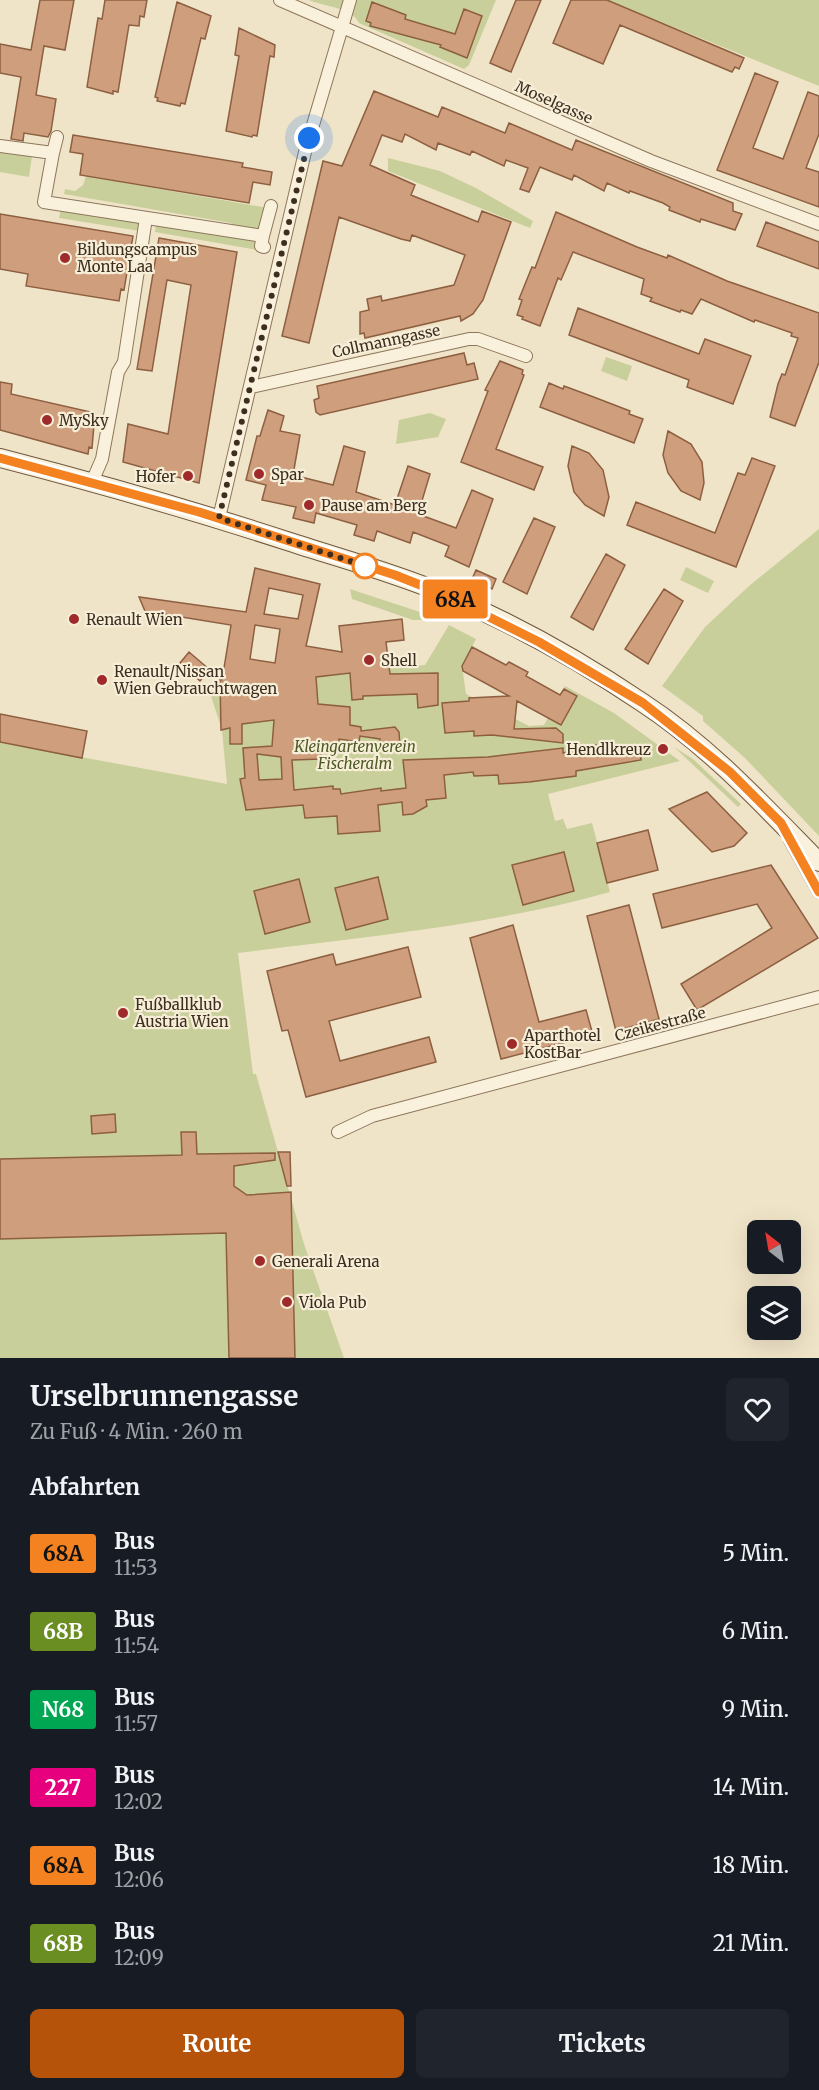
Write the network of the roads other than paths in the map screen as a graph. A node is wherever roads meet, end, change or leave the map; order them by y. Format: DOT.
graph roads {
  1 [pos="280,0"];
  2 [pos="350,0"];
  3 [pos="340,28"];
  4 [pos="57,137"];
  5 [pos="0,146"];
  6 [pos="53,153"];
  7 [pos="271,206"];
  8 [pos="146,218"];
  9 [pos="819,224"];
  10 [pos="526,356"];
  11 [pos="250,387"];
  12 [pos="0,458"];
  13 [pos="92,482"];
  14 [pos="219,518"];
  15 [pos="781,823"];
  16 [pos="819,862"];
  17 [pos="819,871"];
  18 [pos="819,892"];
  19 [pos="819,997"];
  20 [pos="338,1132"];
  1 -- 3 [label="street, Moselgasse"];
  2 -- 3 [label="street"];
  3 -- 9 [label="street, Moselgasse"];
  3 -- 11 [label="street"];
  4 -- 6 [label="street"];
  5 -- 6 [label="street"];
  6 -- 8 [label="street"];
  7 -- 8 [label="street"];
  8 -- 13 [label="street"];
  10 -- 11 [label="street, Collmanngasse"];
  11 -- 14 [label="street"];
  12 -- 13 [label="main road"];
  13 -- 14 [label="main road"];
  14 -- 15 [label="main road"];
  15 -- 16 [label="main road"];
  15 -- 17 [label="main road"];
  15 -- 18 [label="street"];
  19 -- 20 [label="street, Czeikestraße"];
}
